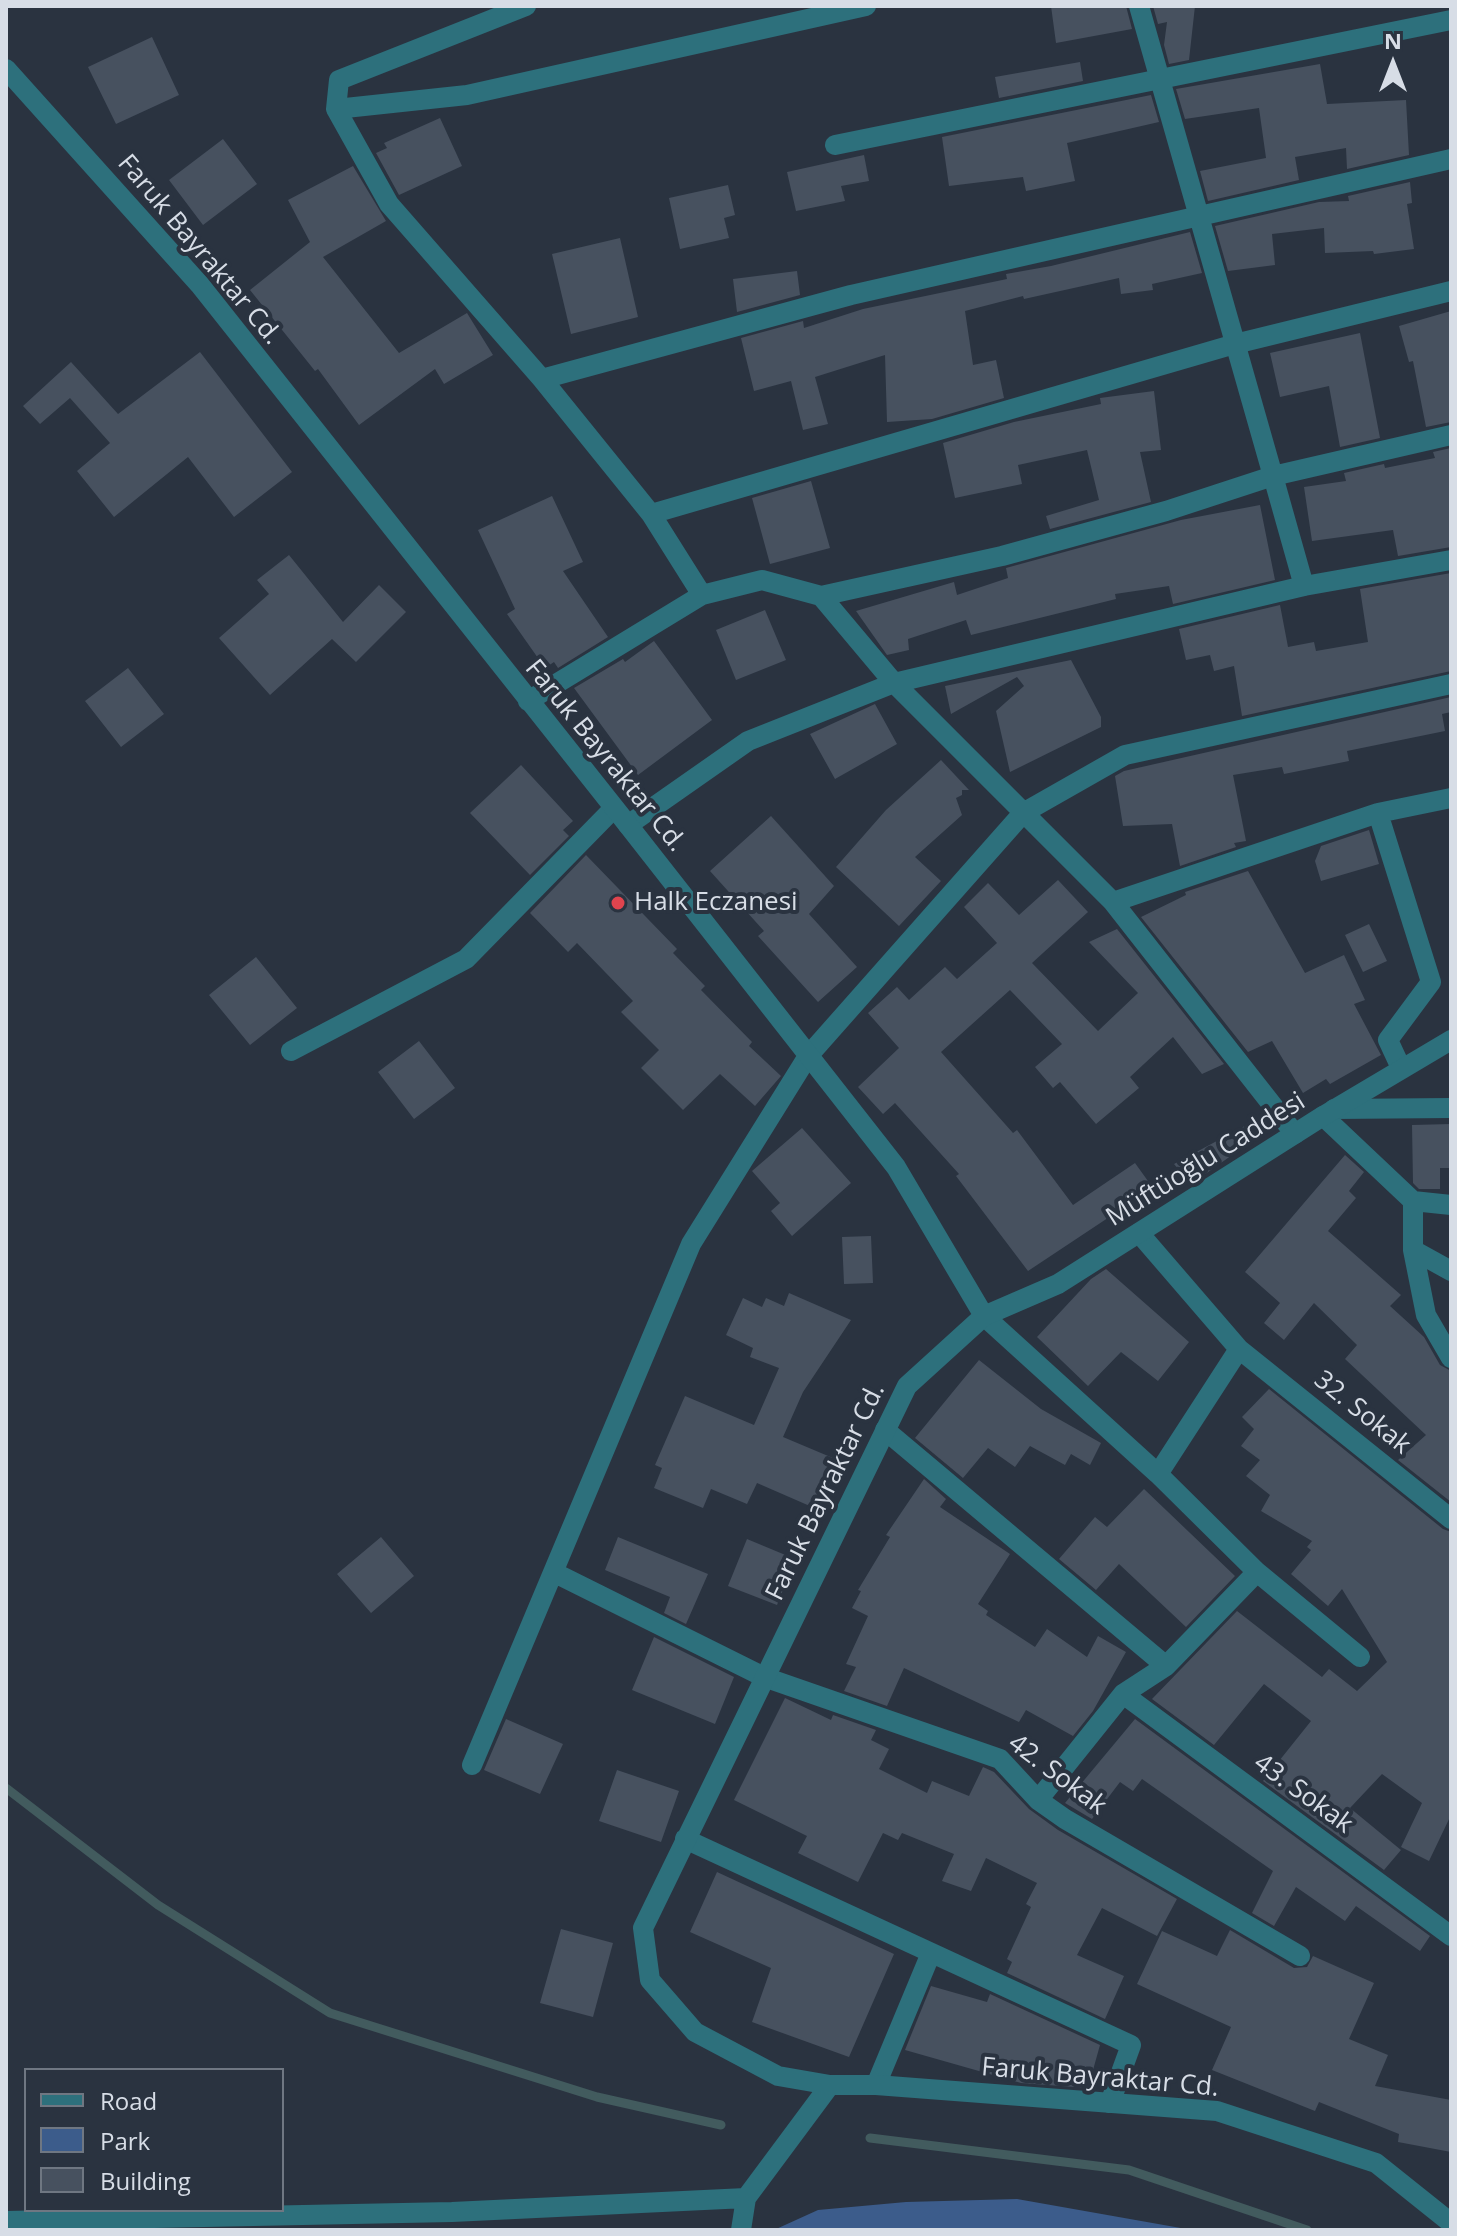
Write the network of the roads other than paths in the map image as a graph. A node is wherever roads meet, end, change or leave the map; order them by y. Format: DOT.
graph roads {
  1 [pos="526,6"];
  2 [pos="866,6"];
  3 [pos="1139,6"];
  4 [pos="1451,20"];
  5 [pos="6,69"];
  6 [pos="1160,80"];
  7 [pos="336,109"];
  8 [pos="835,145"];
  9 [pos="1451,159"];
  10 [pos="1198,216"];
  11 [pos="1451,291"];
  12 [pos="1235,344"];
  13 [pos="542,379"];
  14 [pos="1451,435"];
  15 [pos="1273,476"];
  16 [pos="651,514"];
  17 [pos="1451,560"];
  18 [pos="1304,586"];
  19 [pos="702,595"];
  20 [pos="821,596"];
  21 [pos="894,683"];
  22 [pos="1451,684"];
  23 [pos="528,701"];
  24 [pos="1451,798"];
  25 [pos="614,808"];
  26 [pos="1023,813"];
  27 [pos="1378,813"];
  28 [pos="628,825"];
  29 [pos="1113,902"];
  30 [pos="1451,1040"];
  31 [pos="291,1051"];
  32 [pos="808,1056"];
  33 [pos="1401,1068"];
  34 [pos="1451,1108"];
  35 [pos="1329,1112"];
  36 [pos="1295,1134"];
  37 [pos="1413,1201"];
  38 [pos="1451,1205"];
  39 [pos="1139,1233"];
  40 [pos="1413,1250"];
  41 [pos="1451,1271"];
  42 [pos="984,1316"];
  43 [pos="1239,1349"];
  44 [pos="1451,1358"];
  45 [pos="885,1430"];
  46 [pos="1158,1474"];
  47 [pos="1451,1519"];
  48 [pos="1257,1572"];
  49 [pos="555,1573"];
  50 [pos="1360,1657"];
  51 [pos="1166,1666"];
  52 [pos="764,1677"];
  53 [pos="1123,1694"];
  54 [pos="472,1765"];
  55 [pos="1038,1800"];
  56 [pos="685,1839"];
  57 [pos="1451,1936"];
  58 [pos="931,1953"];
  59 [pos="1300,1956"];
  60 [pos="830,2085"];
  61 [pos="876,2085"];
  62 [pos="1110,2103"];
  63 [pos="746,2198"];
  64 [pos="6,2221"];
  65 [pos="1451,2223"];
  66 [pos="741,2230"];
  1 -- 7 [label="street"];
  2 -- 7 [label="street"];
  3 -- 6 [label="street"];
  4 -- 6 [label="street"];
  5 -- 23 [label="street, Faruk Bayraktar Cd."];
  6 -- 8 [label="street"];
  6 -- 10 [label="street"];
  7 -- 13 [label="street"];
  9 -- 10 [label="street"];
  10 -- 12 [label="street"];
  10 -- 13 [label="street"];
  11 -- 12 [label="street"];
  12 -- 15 [label="street"];
  12 -- 16 [label="street"];
  13 -- 16 [label="street"];
  14 -- 15 [label="street"];
  15 -- 18 [label="street"];
  15 -- 20 [label="street"];
  16 -- 19 [label="street"];
  17 -- 18 [label="street"];
  18 -- 21 [label="street"];
  19 -- 20 [label="street"];
  19 -- 23 [label="street"];
  20 -- 21 [label="street"];
  21 -- 26 [label="street"];
  21 -- 28 [label="street"];
  22 -- 26 [label="street"];
  23 -- 25 [label="street, Faruk Bayraktar Cd."];
  24 -- 27 [label="street"];
  25 -- 28 [label="street, Faruk Bayraktar Cd."];
  25 -- 31 [label="street"];
  26 -- 29 [label="street"];
  26 -- 32 [label="street"];
  27 -- 29 [label="street"];
  27 -- 33 [label="street"];
  28 -- 32 [label="street, Faruk Bayraktar Cd."];
  29 -- 36 [label="street"];
  30 -- 33 [label="street, Müftüoğlu Caddesi"];
  32 -- 42 [label="street, Faruk Bayraktar Cd."];
  32 -- 49 [label="street"];
  33 -- 35 [label="street, Müftüoğlu Caddesi"];
  34 -- 35 [label="street"];
  35 -- 36 [label="street, Müftüoğlu Caddesi"];
  35 -- 37 [label="street"];
  36 -- 39 [label="street, Müftüoğlu Caddesi"];
  37 -- 38 [label="street"];
  37 -- 40 [label="street"];
  39 -- 42 [label="street, Müftüoğlu Caddesi"];
  39 -- 43 [label="street, 32. Sokak"];
  40 -- 41 [label="street"];
  40 -- 44 [label="street"];
  42 -- 45 [label="street, Faruk Bayraktar Cd."];
  42 -- 46 [label="street"];
  43 -- 46 [label="street"];
  43 -- 47 [label="street, 32. Sokak"];
  45 -- 51 [label="street"];
  45 -- 52 [label="street, Faruk Bayraktar Cd."];
  46 -- 48 [label="street"];
  48 -- 50 [label="street"];
  48 -- 51 [label="street"];
  49 -- 52 [label="street, 42. Sokak"];
  49 -- 54 [label="street"];
  51 -- 53 [label="street"];
  52 -- 55 [label="street, 42. Sokak"];
  52 -- 56 [label="street, Faruk Bayraktar Cd."];
  53 -- 55 [label="street"];
  53 -- 57 [label="street, 43. Sokak"];
  55 -- 59 [label="street, 42. Sokak"];
  56 -- 58 [label="street"];
  56 -- 60 [label="street, Faruk Bayraktar Cd."];
  58 -- 61 [label="street"];
  58 -- 62 [label="street"];
  60 -- 61 [label="street, Faruk Bayraktar Cd."];
  60 -- 63 [label="street"];
  61 -- 62 [label="street, Faruk Bayraktar Cd."];
  62 -- 65 [label="street, Faruk Bayraktar Cd."];
  63 -- 64 [label="street"];
  63 -- 66 [label="street"];
}
